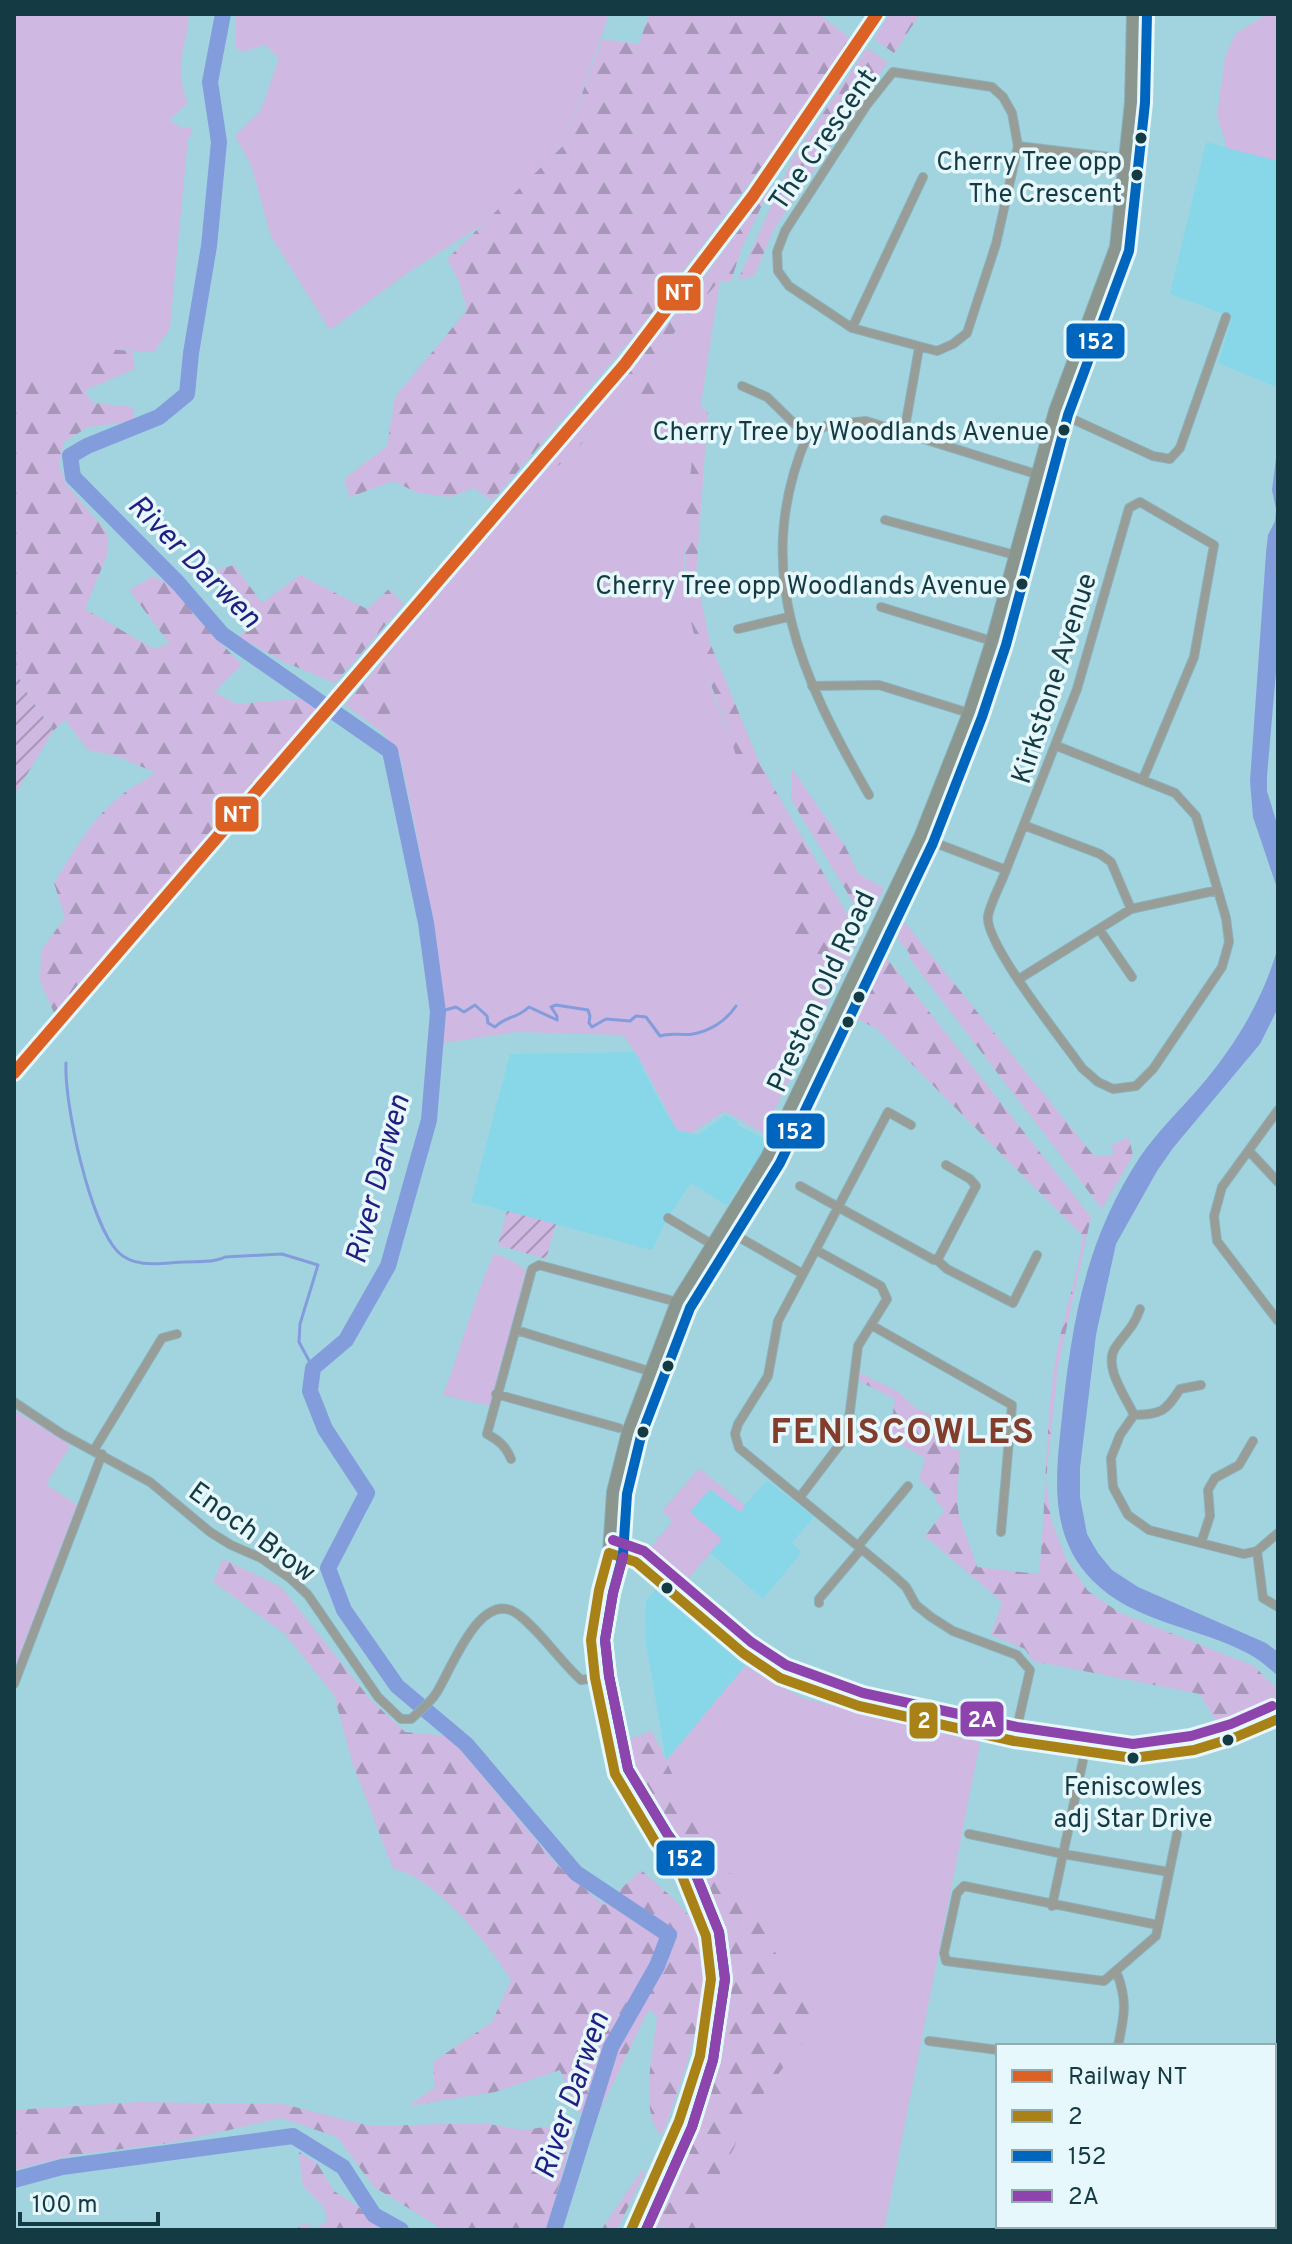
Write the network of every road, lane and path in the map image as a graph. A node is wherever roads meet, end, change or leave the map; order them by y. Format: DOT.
graph roads {
  1 [pos="1133,14"];
  2 [pos="1018,146"];
  3 [pos="1126,159"];
  4 [pos="923,177"];
  5 [pos="1226,317"];
  6 [pos="852,328"];
  7 [pos="919,348"];
  8 [pos="742,386"];
  9 [pos="1055,411"];
  10 [pos="904,433"];
  11 [pos="807,436"];
  12 [pos="1036,474"];
  13 [pos="885,520"];
  14 [pos="1015,555"];
  15 [pos="881,607"];
  16 [pos="788,617"];
  17 [pos="738,629"];
  18 [pos="992,641"];
  19 [pos="812,686"];
  20 [pos="969,713"];
  21 [pos="1057,746"];
  22 [pos="1143,779"];
  23 [pos="869,795"];
  24 [pos="1026,826"];
  25 [pos="920,837"];
  26 [pos="1006,870"];
  27 [pos="1218,890"];
  28 [pos="1131,909"];
  29 [pos="1099,929"];
  30 [pos="1132,977"];
  31 [pos="1019,979"];
  32 [pos="1278,1110"];
  33 [pos="911,1125"];
  34 [pos="1249,1151"];
  35 [pos="946,1165"];
  36 [pos="1278,1182"];
  37 [pos="800,1186"];
  38 [pos="837,1207"];
  39 [pos="668,1218"];
  40 [pos="723,1228"];
  41 [pos="713,1245"];
  42 [pos="816,1250"];
  43 [pos="1037,1255"];
  44 [pos="936,1259"];
  45 [pos="803,1274"];
  46 [pos="677,1302"];
  47 [pos="1140,1309"];
  48 [pos="1278,1321"];
  49 [pos="871,1325"];
  50 [pos="516,1330"];
  51 [pos="177,1334"];
  52 [pos="652,1372"];
  53 [pos="1201,1385"];
  54 [pos="496,1394"];
  55 [pos="14,1402"];
  56 [pos="1134,1415"];
  57 [pos="619,1428"];
  58 [pos="1253,1441"];
  59 [pos="98,1452"];
  60 [pos="511,1459"];
  61 [pos="908,1486"];
  62 [pos="800,1497"];
  63 [pos="1001,1532"];
  64 [pos="1278,1533"];
  65 [pos="1201,1543"];
  66 [pos="860,1547"];
  67 [pos="1257,1551"];
  68 [pos="609,1553"];
  69 [pos="819,1603"];
  70 [pos="1278,1607"];
  71 [pos="595,1678"];
  72 [pos="14,1684"];
  73 [pos="1278,1719"];
  74 [pos="1014,1741"];
  75 [pos="1085,1751"];
  76 [pos="969,1834"];
  77 [pos="1177,1834"];
  78 [pos="1063,1854"];
  79 [pos="1169,1872"];
  80 [pos="1052,1906"];
  81 [pos="1158,1925"];
  82 [pos="1117,1973"];
  83 [pos="929,2041"];
  84 [pos="1118,2044"];
  85 [pos="996,2050"];
  86 [pos="631,2230"];
  1 -- 3 [label="main road, Preston Old Road"];
  2 -- 3 [label="street"];
  2 -- 6 [label="street, The Crescent"];
  2 -- 7 [label="street, The Crescent"];
  3 -- 9 [label="main road, Preston Old Road"];
  4 -- 6 [label="street"];
  5 -- 9 [label="street"];
  6 -- 7 [label="street, The Crescent"];
  7 -- 10 [label="street"];
  8 -- 11 [label="street"];
  9 -- 12 [label="main road, Preston Old Road"];
  10 -- 11 [label="street"];
  10 -- 12 [label="street"];
  11 -- 16 [label="street"];
  12 -- 14 [label="main road, Preston Old Road"];
  13 -- 14 [label="street"];
  14 -- 18 [label="main road, Preston Old Road"];
  15 -- 18 [label="street"];
  16 -- 17 [label="street"];
  16 -- 19 [label="street"];
  18 -- 20 [label="main road, Preston Old Road"];
  19 -- 20 [label="street"];
  19 -- 23 [label="street"];
  20 -- 25 [label="main road, Preston Old Road"];
  21 -- 22 [label="street, Kirkstone Avenue"];
  21 -- 22 [label="street, Kirkstone Avenue"];
  21 -- 24 [label="street, Kirkstone Avenue"];
  22 -- 27 [label="street, Kirkstone Avenue"];
  24 -- 26 [label="street, Kirkstone Avenue"];
  24 -- 28 [label="street"];
  25 -- 26 [label="street"];
  25 -- 40 [label="main road, Preston Old Road"];
  26 -- 31 [label="street, Kirkstone Avenue"];
  27 -- 28 [label="street"];
  27 -- 31 [label="street, Kirkstone Avenue"];
  28 -- 29 [label="street"];
  29 -- 30 [label="street"];
  29 -- 31 [label="street"];
  32 -- 34 [label="street"];
  33 -- 38 [label="street"];
  34 -- 36 [label="street"];
  34 -- 48 [label="street"];
  35 -- 44 [label="street"];
  37 -- 38 [label="street"];
  38 -- 42 [label="street"];
  38 -- 44 [label="street"];
  39 -- 41 [label="street"];
  40 -- 41 [label="main road, Preston Old Road"];
  40 -- 45 [label="street"];
  41 -- 46 [label="main road, Preston Old Road"];
  42 -- 45 [label="street"];
  42 -- 49 [label="street"];
  43 -- 44 [label="street"];
  45 -- 62 [label="street"];
  46 -- 50 [label="street"];
  46 -- 52 [label="main road, Preston Old Road"];
  47 -- 56 [label="street"];
  49 -- 62 [label="street"];
  49 -- 63 [label="street"];
  50 -- 52 [label="street"];
  50 -- 54 [label="street"];
  51 -- 59 [label="street"];
  52 -- 68 [label="main road, Preston Old Road"];
  53 -- 56 [label="street"];
  54 -- 57 [label="street"];
  54 -- 60 [label="street"];
  55 -- 59 [label="street, Enoch Brow"];
  56 -- 65 [label="street"];
  58 -- 65 [label="street"];
  59 -- 71 [label="street, Enoch Brow"];
  59 -- 72 [label="street"];
  61 -- 66 [label="street"];
  62 -- 66 [label="street"];
  64 -- 67 [label="street"];
  65 -- 67 [label="street"];
  66 -- 69 [label="street"];
  66 -- 74 [label="street"];
  67 -- 70 [label="street"];
  68 -- 71 [label="main road, Preston Old Road"];
  68 -- 74 [label="main road"];
  71 -- 86 [label="main road, Preston Old Road"];
  73 -- 75 [label="main road"];
  74 -- 75 [label="main road"];
  75 -- 78 [label="street"];
  76 -- 78 [label="street"];
  77 -- 79 [label="street"];
  78 -- 79 [label="street"];
  78 -- 80 [label="street"];
  79 -- 81 [label="street"];
  80 -- 81 [label="street"];
  80 -- 82 [label="street"];
  81 -- 82 [label="street"];
  82 -- 84 [label="street"];
  83 -- 85 [label="street"];
}
